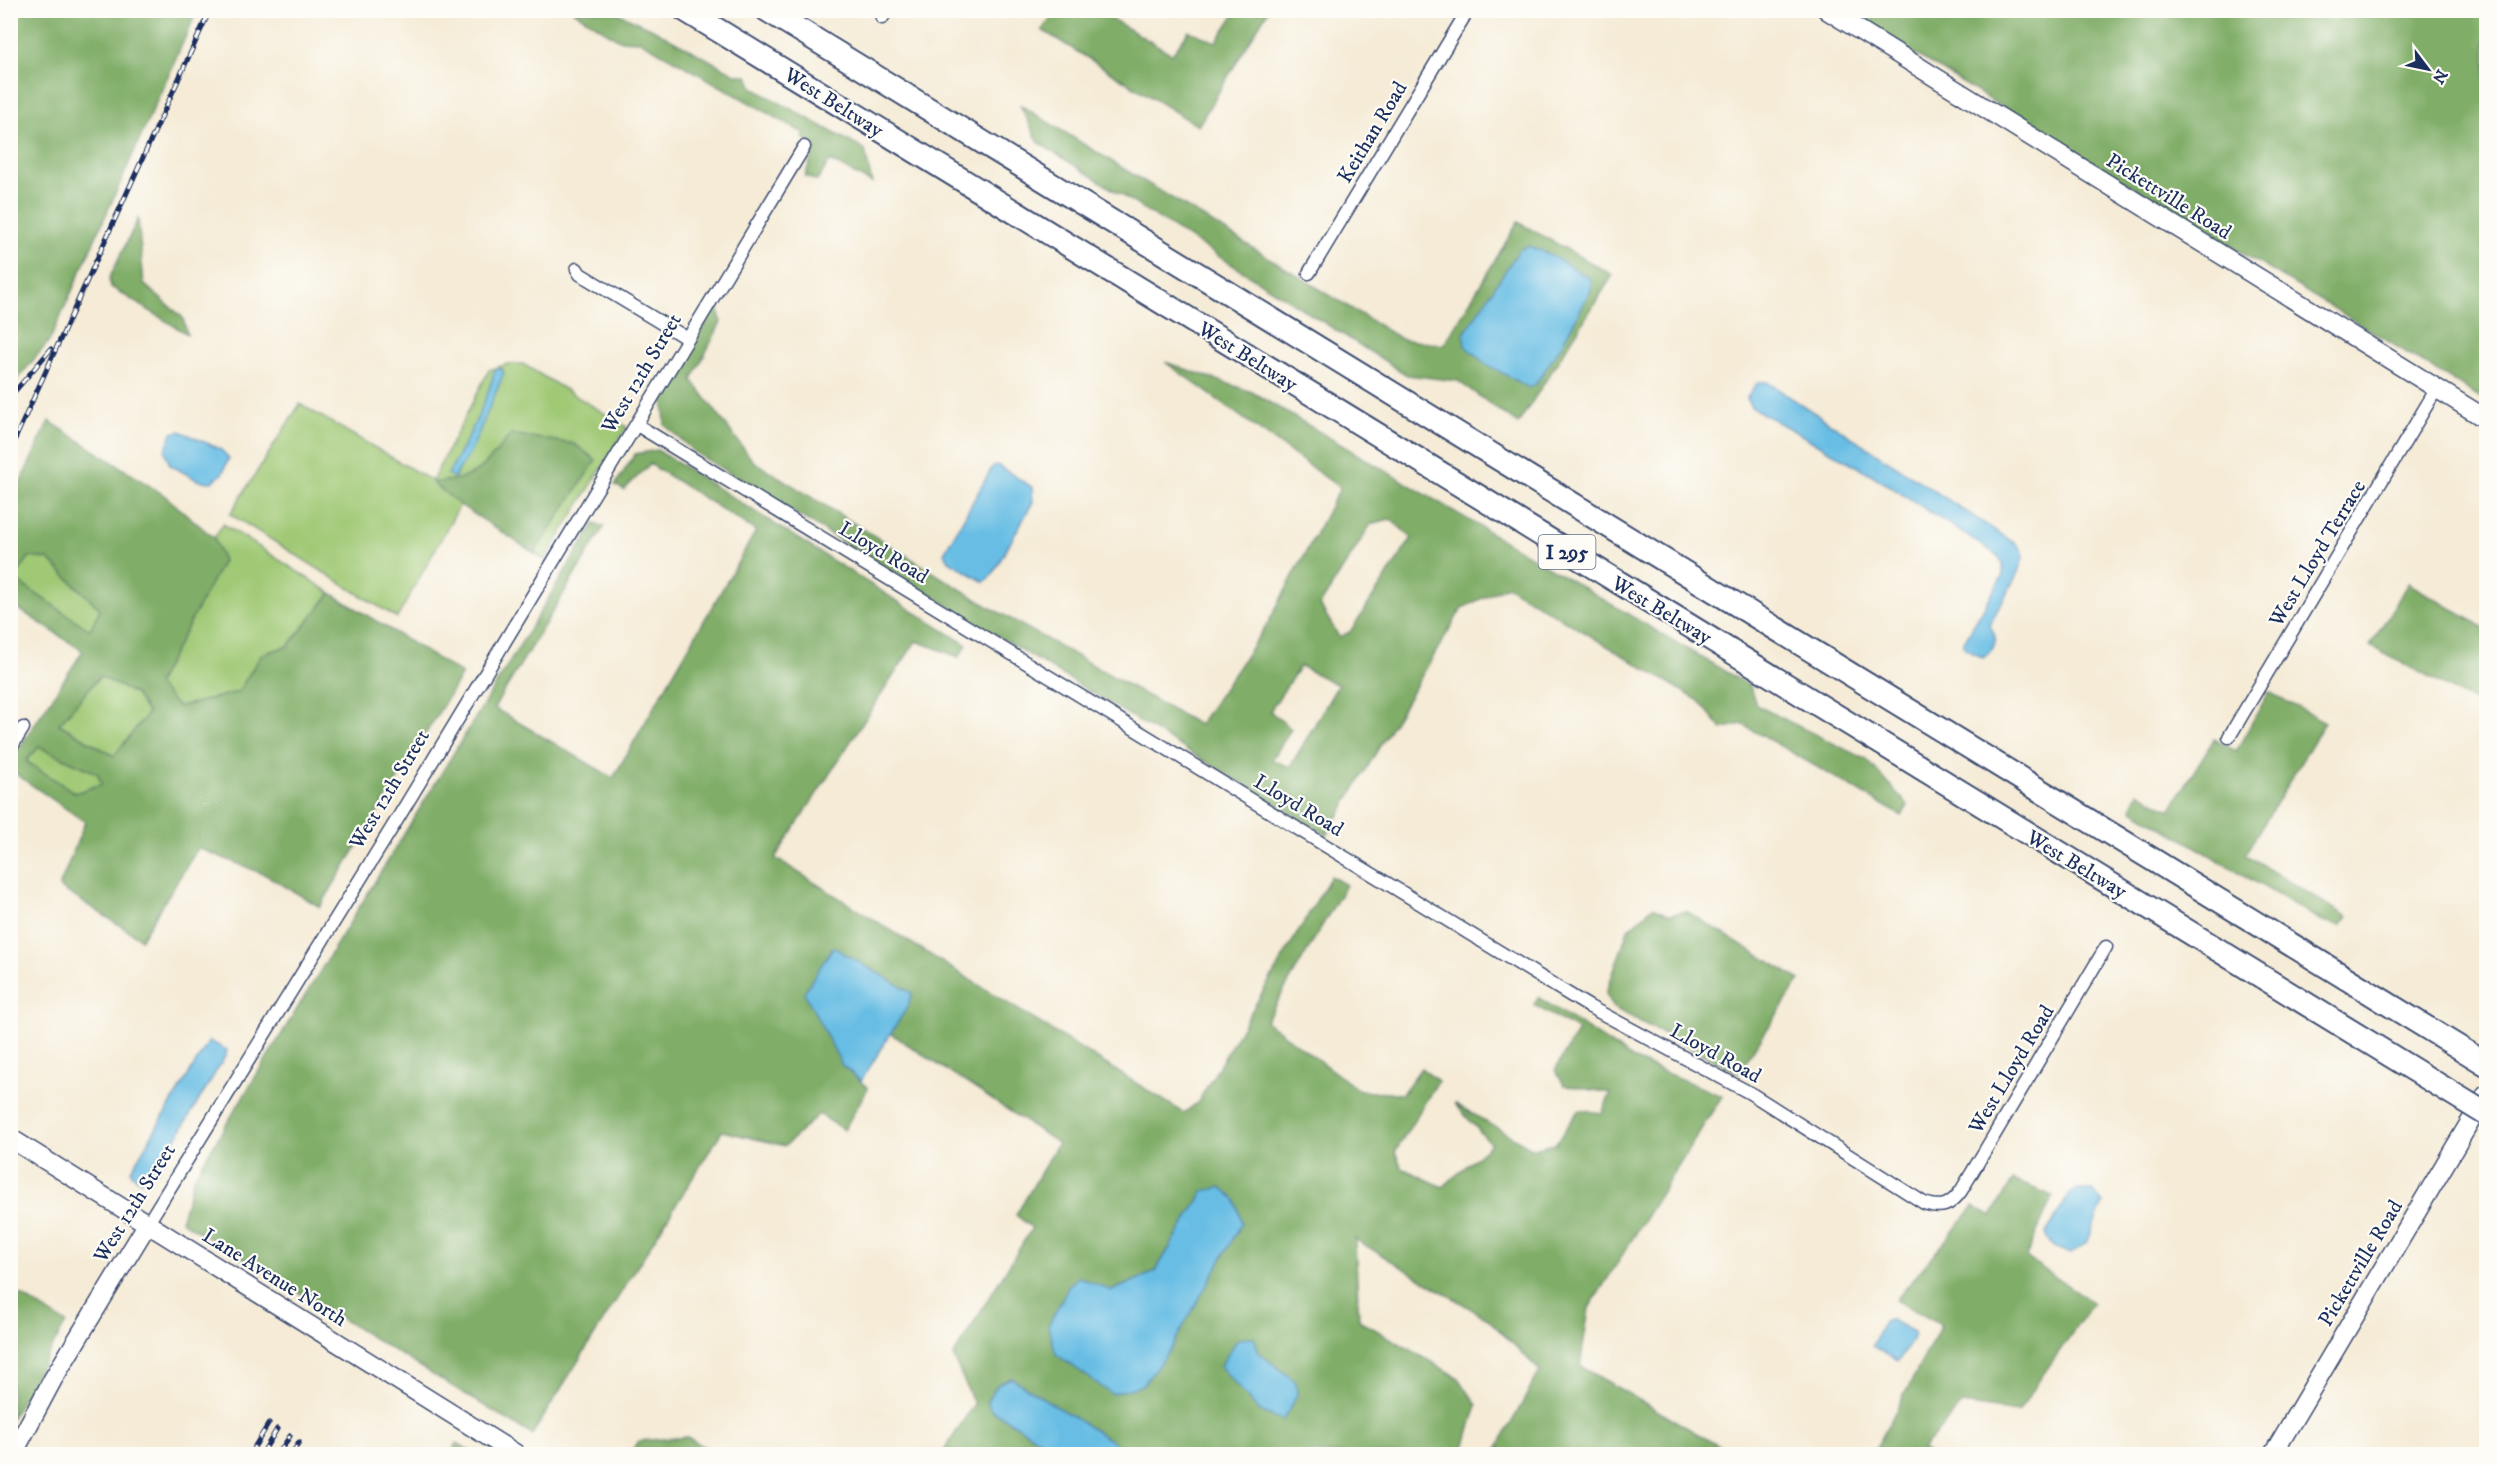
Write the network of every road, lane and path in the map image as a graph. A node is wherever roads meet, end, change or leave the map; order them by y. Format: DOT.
graph roads {
  1 [pos="685,10"];
  2 [pos="767,10"];
  3 [pos="1468,10"];
  4 [pos="1827,10"];
  5 [pos="804,147"];
  6 [pos="577,269"];
  7 [pos="1309,273"];
  8 [pos="688,339"];
  9 [pos="2437,388"];
  10 [pos="2487,419"];
  11 [pos="637,425"];
  12 [pos="23,728"];
  13 [pos="2229,737"];
  14 [pos="10,749"];
  15 [pos="2106,948"];
  16 [pos="2479,1060"];
  17 [pos="2487,1095"];
  18 [pos="2487,1114"];
  19 [pos="10,1138"];
  20 [pos="1945,1206"];
  21 [pos="148,1223"];
  22 [pos="13,1455"];
  23 [pos="516,1455"];
  24 [pos="2273,1455"];
  1 -- 18 [label="highway, West Beltway / I 295, bridge"];
  2 -- 16 [label="highway, West Beltway / I 295"];
  3 -- 7 [label="street, Keithan Road"];
  4 -- 9 [label="street, Pickettville Road"];
  5 -- 8 [label="street, West 12th Street"];
  6 -- 8 [label="street"];
  8 -- 11 [label="street, West 12th Street"];
  9 -- 10 [label="street, Pickettville Road"];
  9 -- 13 [label="street, West Lloyd Terrace"];
  11 -- 20 [label="street, Lloyd Road"];
  11 -- 21 [label="street, West 12th Street"];
  12 -- 14 [label="street"];
  15 -- 20 [label="street, West Lloyd Road"];
  17 -- 24 [label="street, Pickettville Road"];
  19 -- 21 [label="street, Lane Avenue North"];
  21 -- 22 [label="street, West 12th Street"];
  21 -- 23 [label="street, Lane Avenue North"];
}
